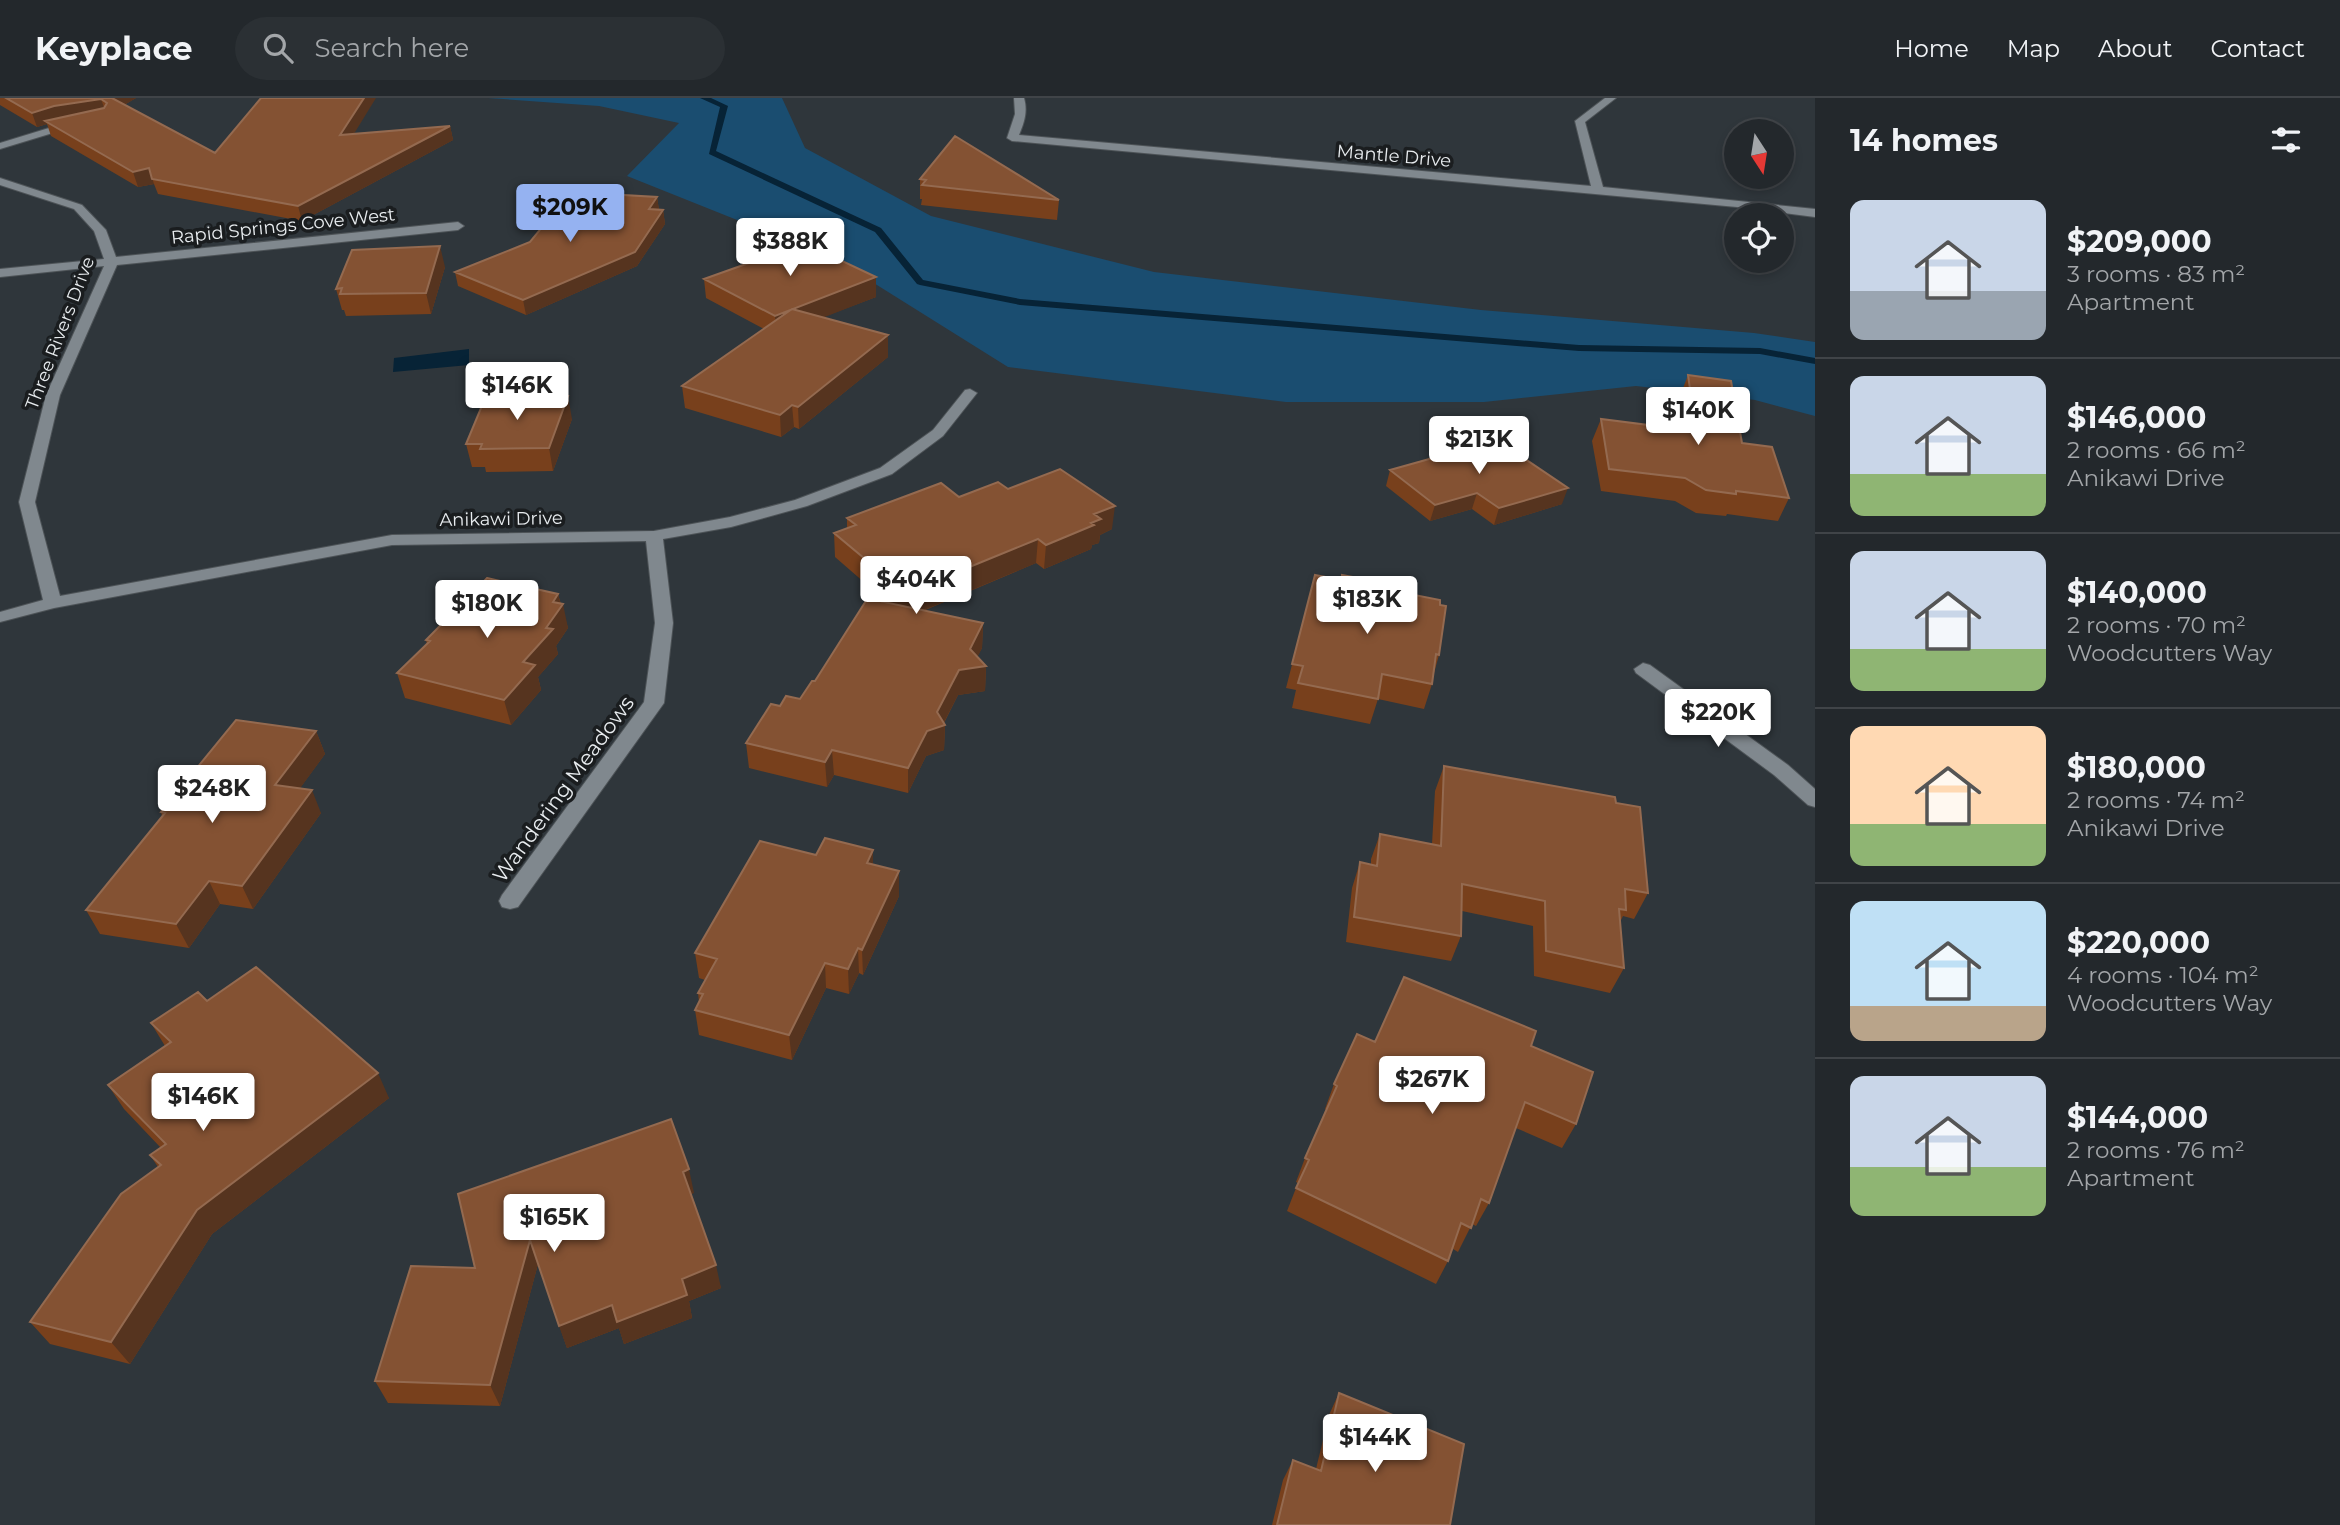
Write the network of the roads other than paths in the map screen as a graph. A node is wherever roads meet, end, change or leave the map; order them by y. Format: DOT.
graph roads {
  1 [pos="1019,98"];
  2 [pos="1611,98"];
  3 [pos="92,120"];
  4 [pos="0,146"];
  5 [pos="0,181"];
  6 [pos="1598,192"];
  7 [pos="1815,213"];
  8 [pos="458,226"];
  9 [pos="112,262"];
  10 [pos="0,273"];
  11 [pos="970,393"];
  12 [pos="654,536"];
  13 [pos="53,603"];
  14 [pos="0,617"];
  15 [pos="1643,669"];
  16 [pos="1815,800"];
  17 [pos="510,901"];
  1 -- 6 [label="street, Mantle Drive"];
  2 -- 6 [label="street"];
  3 -- 4 [label="street"];
  5 -- 9 [label="street, Three Rivers Drive"];
  6 -- 7 [label="street, Mantle Drive"];
  8 -- 9 [label="street, Rapid Springs Cove West"];
  9 -- 10 [label="street, Rapid Springs Cove West"];
  9 -- 13 [label="street, Three Rivers Drive"];
  11 -- 12 [label="street, Anikawi Drive"];
  12 -- 13 [label="street, Anikawi Drive"];
  12 -- 17 [label="street, Wandering Meadows"];
  13 -- 14 [label="street, Anikawi Drive"];
  15 -- 16 [label="street"];
}
